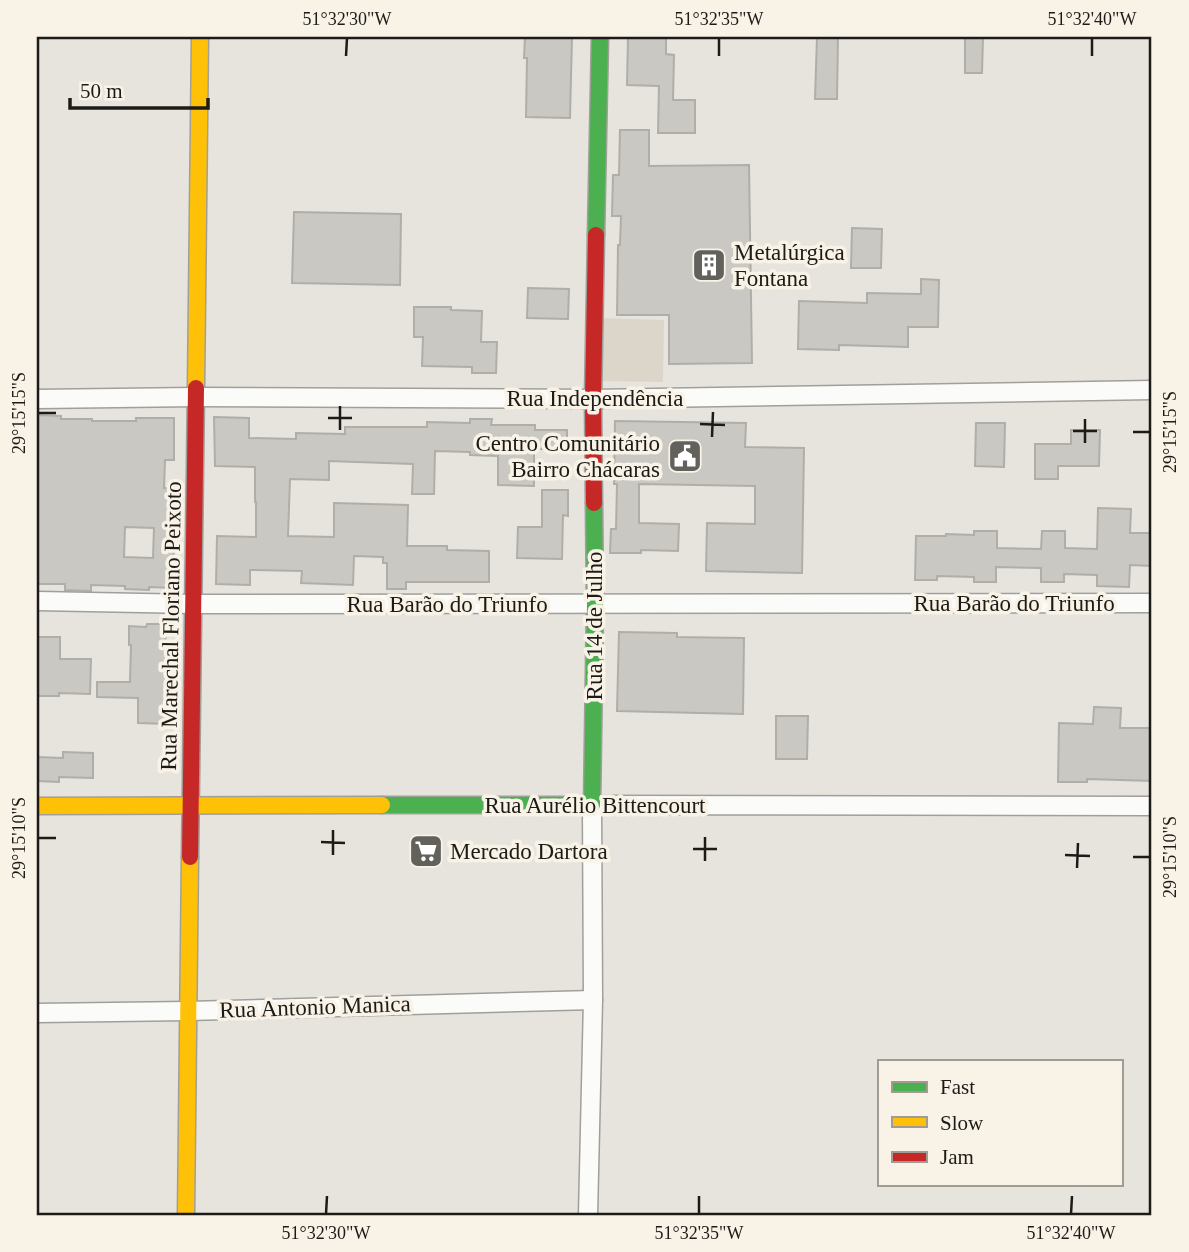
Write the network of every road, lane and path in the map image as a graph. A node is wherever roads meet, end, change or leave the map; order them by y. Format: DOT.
graph roads {
  1 [pos="200,37"];
  2 [pos="600,37"];
  3 [pos="1152,390"];
  4 [pos="196,397"];
  5 [pos="593,398"];
  6 [pos="37,399"];
  7 [pos="37,601"];
  8 [pos="1152,603"];
  9 [pos="194,604"];
  10 [pos="595,604"];
  11 [pos="592,805"];
  12 [pos="37,806"];
  13 [pos="192,806"];
  14 [pos="1152,806"];
  15 [pos="593,1000"];
  16 [pos="188,1011"];
  17 [pos="37,1013"];
  18 [pos="186,1215"];
  19 [pos="588,1215"];
  1 -- 4 [label="street, Rua Marechal Floriano Peixoto"];
  2 -- 5 [label="street, Rua 14 de Julho"];
  3 -- 5 [label="street, Rua Independência"];
  4 -- 5 [label="street, Rua Independência"];
  4 -- 6 [label="street, Rua Independência"];
  4 -- 9 [label="street, Rua Marechal Floriano Peixoto"];
  5 -- 10 [label="street, Rua 14 de Julho"];
  7 -- 9 [label="street, Rua Barão do Triunfo"];
  8 -- 10 [label="street, Rua Barão do Triunfo"];
  9 -- 10 [label="street, Rua Barão do Triunfo"];
  9 -- 13 [label="street, Rua Marechal Floriano Peixoto"];
  10 -- 11 [label="street, Rua 14 de Julho"];
  11 -- 13 [label="street, Rua Aurélio Bittencourt"];
  11 -- 14 [label="street, Rua Aurélio Bittencourt"];
  11 -- 15 [label="street, Rua 14 de Julho"];
  12 -- 13 [label="street, Rua Aurélio Bittencourt"];
  13 -- 16 [label="street, Rua Marechal Floriano Peixoto"];
  15 -- 16 [label="street, Rua Antonio Manica"];
  15 -- 19 [label="street, Rua 14 de Julho"];
  16 -- 17 [label="street, Rua Antonio Manica"];
  16 -- 18 [label="street, Rua Marechal Floriano Peixoto"];
}
